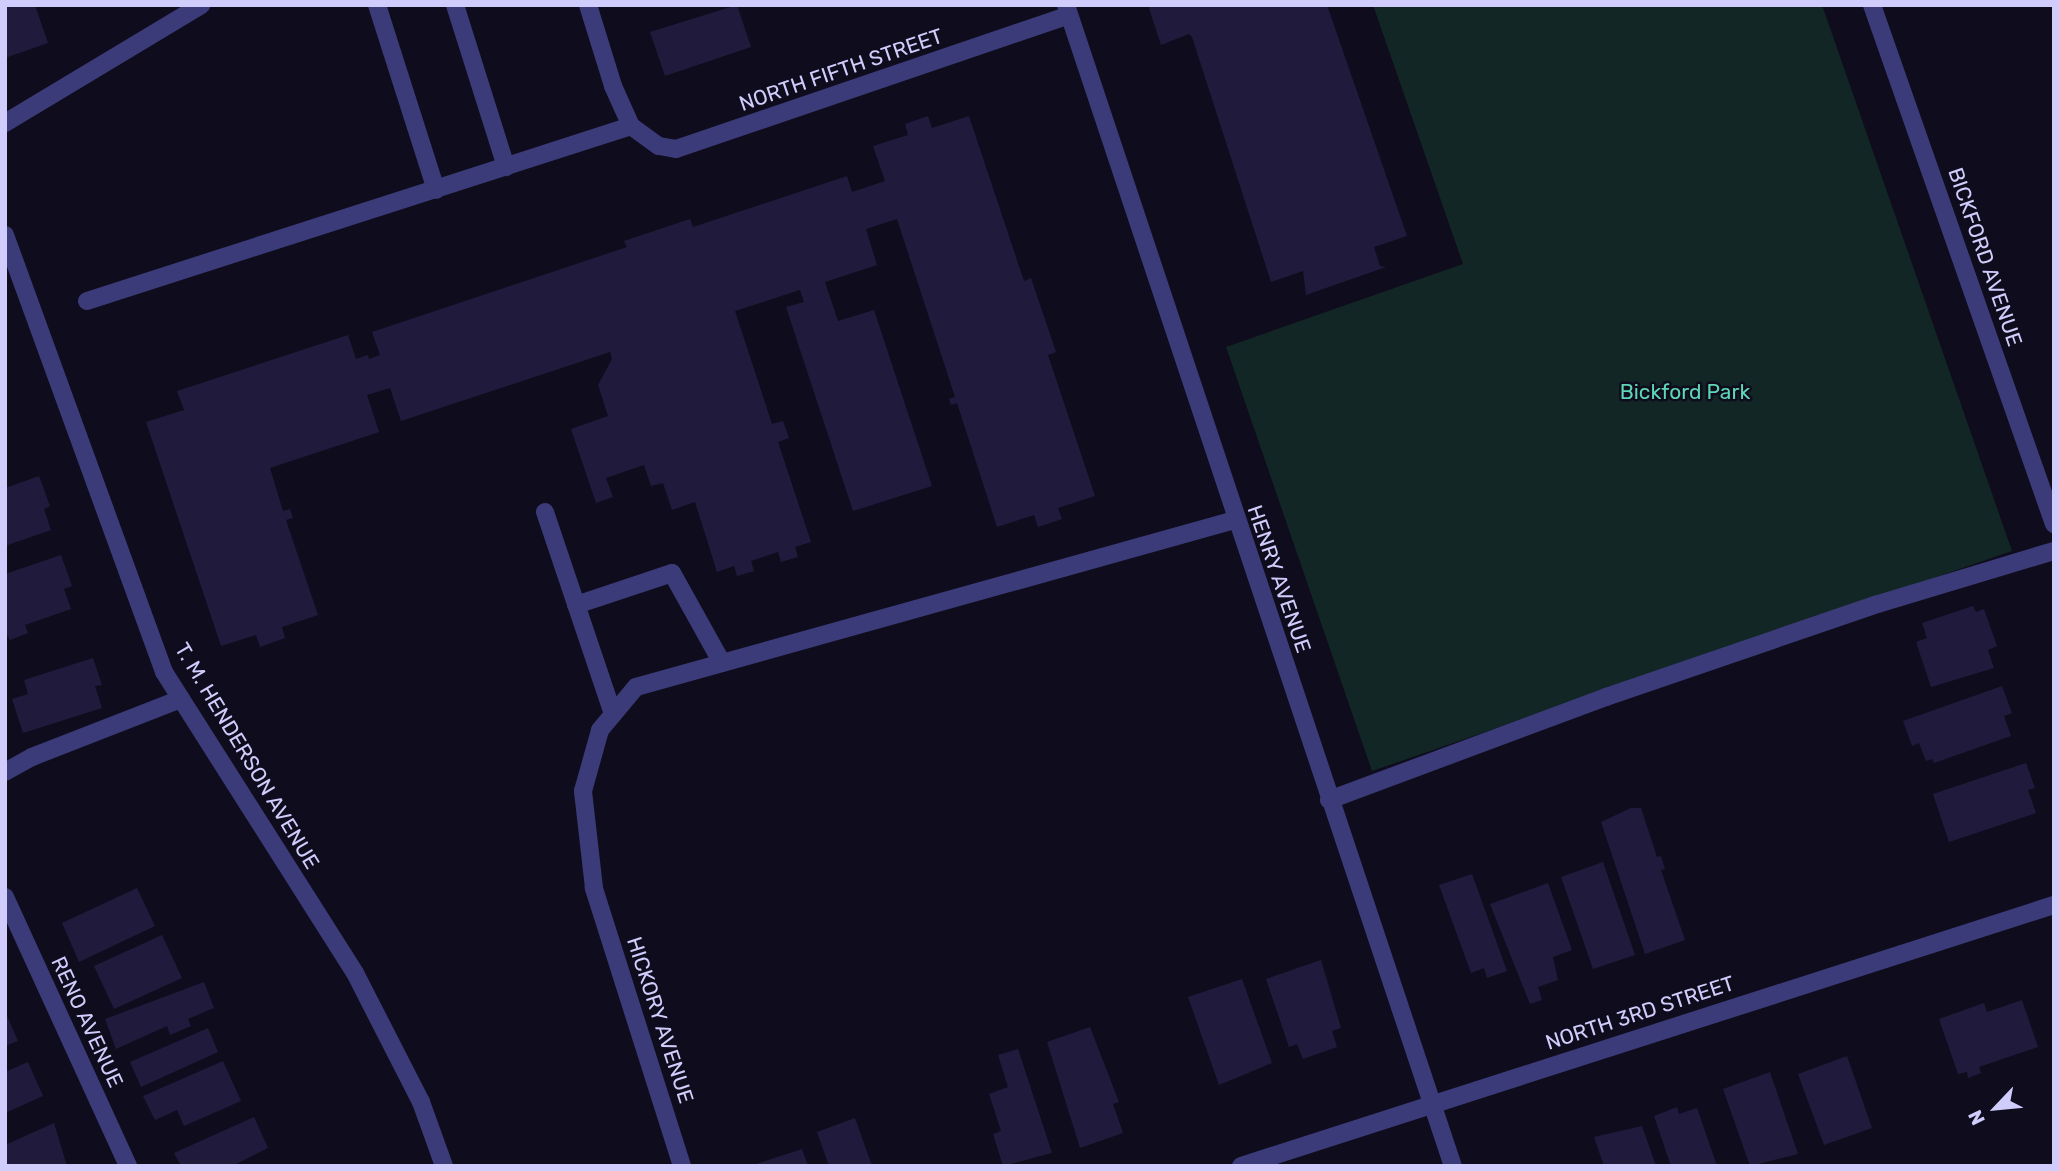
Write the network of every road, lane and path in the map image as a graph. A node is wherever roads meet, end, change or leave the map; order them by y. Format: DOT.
graph roads {
  1 [pos="201,5"];
  2 [pos="377,5"];
  3 [pos="455,5"];
  4 [pos="588,5"];
  5 [pos="1872,5"];
  6 [pos="1068,10"];
  7 [pos="5,123"];
  8 [pos="631,126"];
  9 [pos="506,167"];
  10 [pos="436,190"];
  11 [pos="5,235"];
  12 [pos="88,301"];
  13 [pos="545,512"];
  14 [pos="1235,520"];
  15 [pos="2054,524"];
  16 [pos="2054,551"];
  17 [pos="576,604"];
  18 [pos="722,663"];
  19 [pos="181,699"];
  20 [pos="613,714"];
  21 [pos="5,772"];
  22 [pos="1329,800"];
  23 [pos="5,897"];
  24 [pos="2054,905"];
  25 [pos="1432,1103"];
  26 [pos="128,1166"];
  27 [pos="444,1166"];
  28 [pos="682,1166"];
  29 [pos="1241,1166"];
  30 [pos="1453,1166"];
  1 -- 7 [label="street"];
  2 -- 10 [label="street"];
  3 -- 9 [label="street"];
  4 -- 8 [label="street"];
  5 -- 15 [label="street, BICKFORD AVENUE"];
  6 -- 8 [label="street, NORTH FIFTH STREET"];
  6 -- 14 [label="street, HENRY AVENUE"];
  8 -- 9 [label="street"];
  9 -- 10 [label="street"];
  10 -- 12 [label="street"];
  11 -- 19 [label="street, T. M. HENDERSON AVENUE"];
  13 -- 17 [label="street"];
  14 -- 18 [label="street, HICKORY AVENUE"];
  14 -- 22 [label="street, HENRY AVENUE"];
  16 -- 22 [label="street"];
  17 -- 18 [label="street"];
  17 -- 20 [label="street"];
  18 -- 20 [label="street, HICKORY AVENUE"];
  19 -- 21 [label="street"];
  19 -- 27 [label="street, T. M. HENDERSON AVENUE"];
  20 -- 28 [label="street, HICKORY AVENUE"];
  22 -- 25 [label="street, HENRY AVENUE"];
  23 -- 26 [label="street, RENO AVENUE"];
  24 -- 25 [label="street, NORTH 3RD STREET"];
  25 -- 29 [label="street, NORTH 3RD STREET"];
  25 -- 30 [label="street, HENRY AVENUE"];
}
